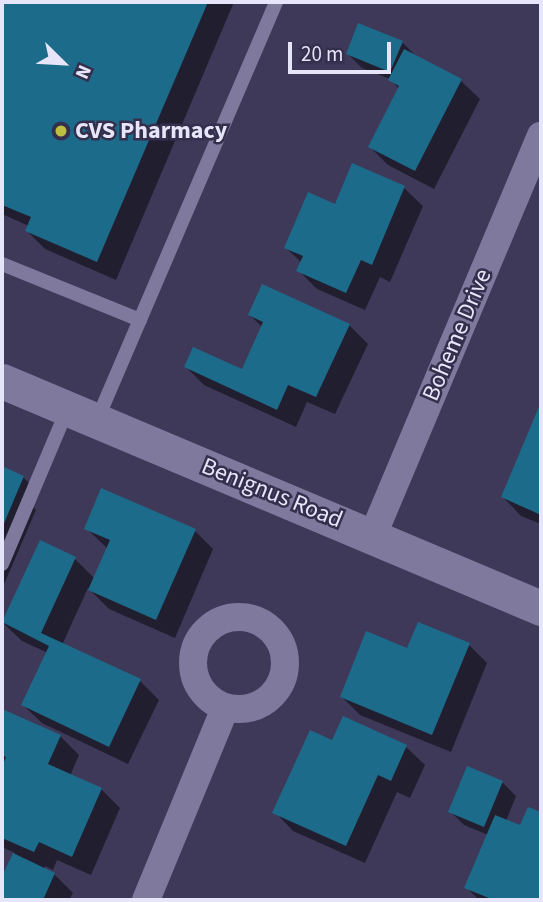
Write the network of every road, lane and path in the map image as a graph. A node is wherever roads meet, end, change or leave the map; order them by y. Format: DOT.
graph roads {
  1 [pos="276,2"];
  2 [pos="541,136"];
  3 [pos="2,264"];
  4 [pos="140,320"];
  5 [pos="2,381"];
  6 [pos="82,415"];
  7 [pos="373,535"];
  8 [pos="2,564"];
  9 [pos="541,608"];
  10 [pos="225,708"];
  11 [pos="146,900"];
  1 -- 4 [label="lane"];
  2 -- 7 [label="street, Boheme Drive"];
  3 -- 4 [label="lane"];
  4 -- 6 [label="lane"];
  5 -- 6 [label="street, Benignus Road"];
  6 -- 7 [label="street, Benignus Road"];
  6 -- 8 [label="lane"];
  7 -- 9 [label="street, Benignus Road"];
  10 -- 11 [label="street"];
}
